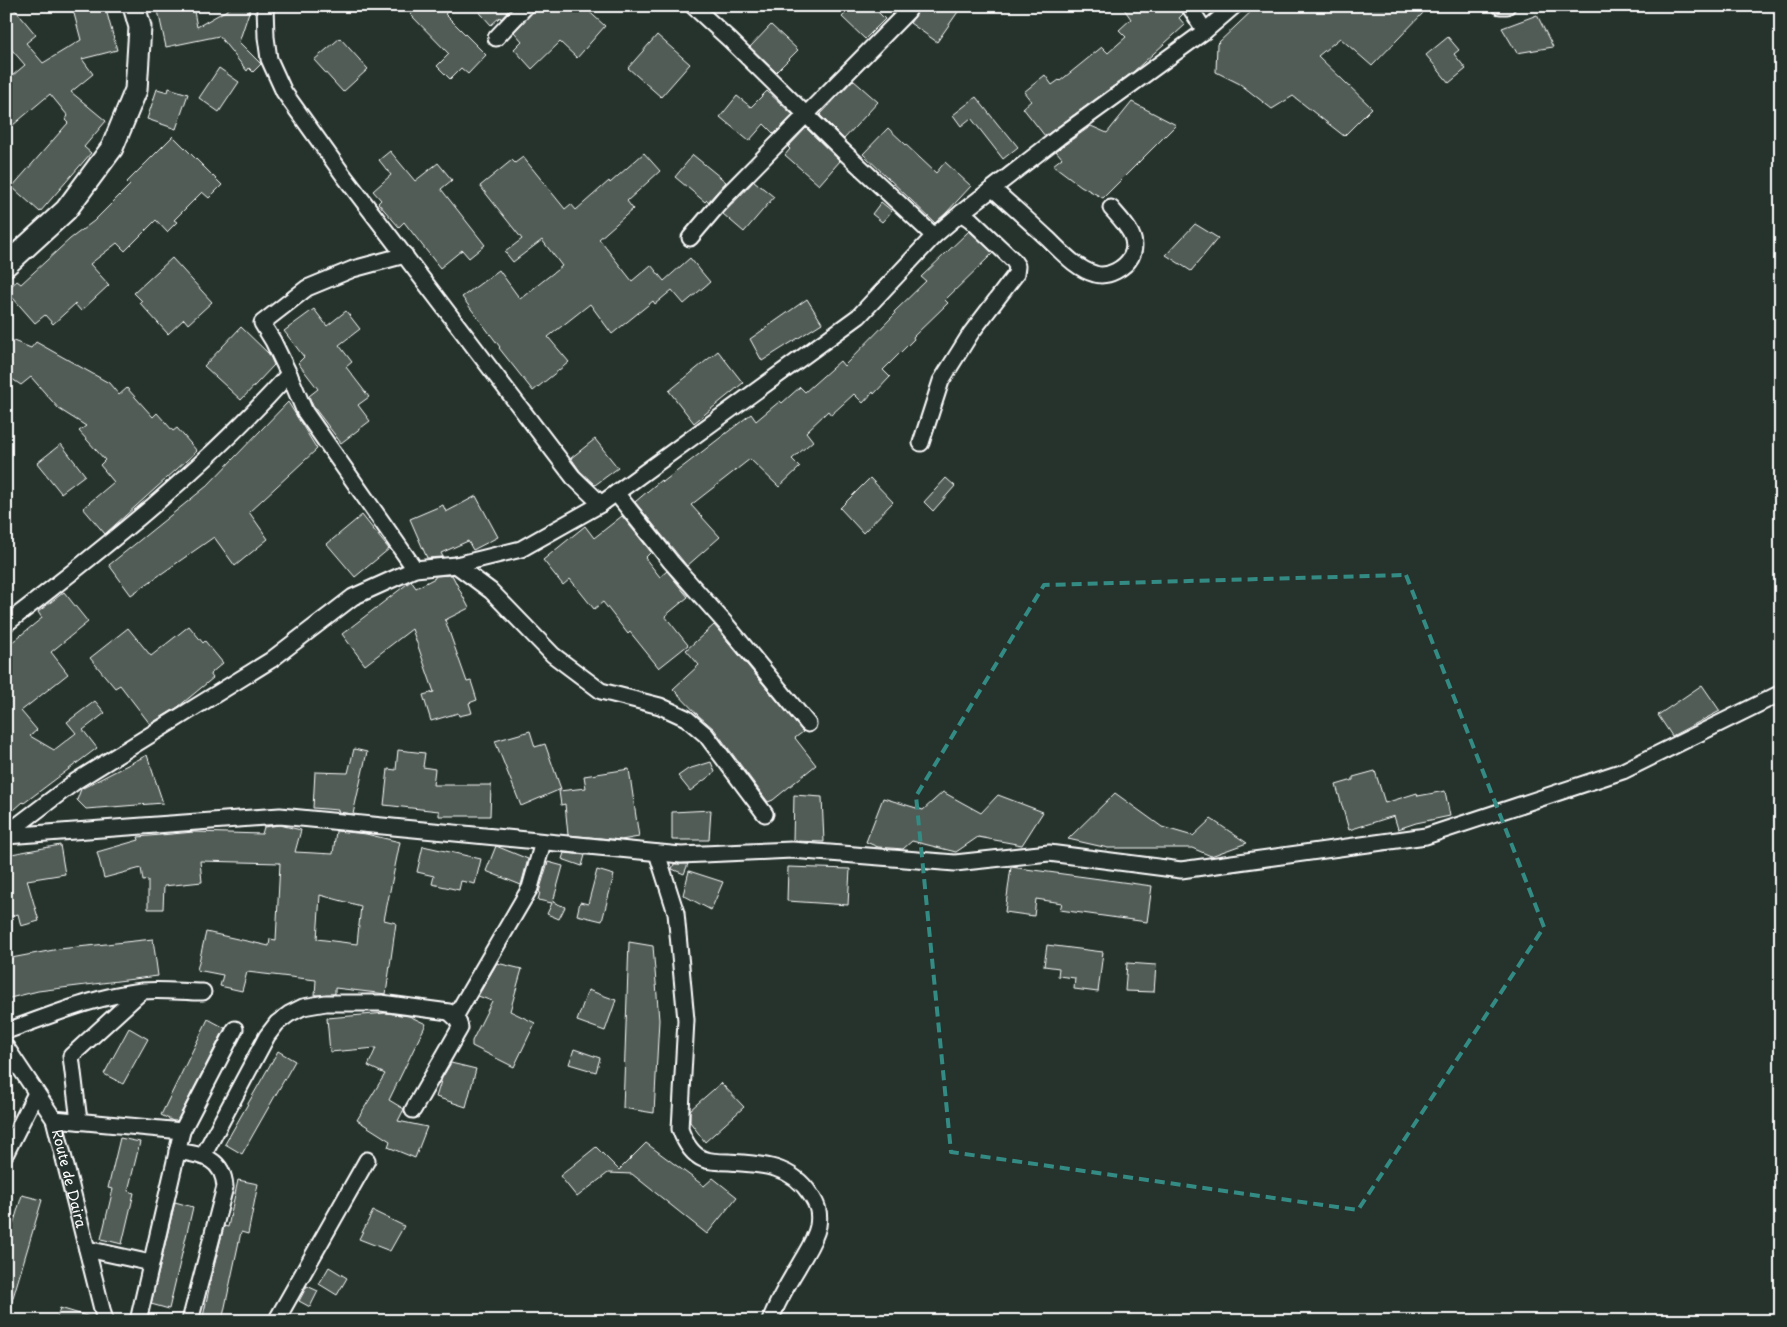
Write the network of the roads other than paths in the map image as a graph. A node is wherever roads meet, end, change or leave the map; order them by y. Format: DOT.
graph roads {
  1 [pos="134,6"];
  2 [pos="265,6"];
  3 [pos="526,6"];
  4 [pos="693,6"];
  5 [pos="1189,6"];
  6 [pos="1234,6"];
  7 [pos="1500,6"];
  8 [pos="1507,6"];
  9 [pos="908,11"];
  10 [pos="1205,31"];
  11 [pos="496,38"];
  12 [pos="806,114"];
  13 [pos="993,189"];
  14 [pos="1112,208"];
  15 [pos="961,213"];
  16 [pos="934,236"];
  17 [pos="690,238"];
  18 [pos="405,255"];
  19 [pos="6,265"];
  20 [pos="289,374"];
  21 [pos="921,443"];
  22 [pos="616,493"];
  23 [pos="601,504"];
  24 [pos="456,565"];
  25 [pos="415,569"];
  26 [pos="6,624"];
  27 [pos="1781,693"];
  28 [pos="808,724"];
  29 [pos="765,814"];
  30 [pos="6,835"];
  31 [pos="543,842"];
  32 [pos="657,853"];
  33 [pos="142,991"];
  34 [pos="203,992"];
  35 [pos="455,1017"];
  36 [pos="235,1029"];
  37 [pos="6,1031"];
  38 [pos="6,1047"];
  39 [pos="36,1093"];
  40 [pos="413,1110"];
  41 [pos="54,1119"];
  42 [pos="79,1121"];
  43 [pos="182,1131"];
  44 [pos="177,1151"];
  45 [pos="6,1153"];
  46 [pos="203,1156"];
  47 [pos="366,1160"];
  48 [pos="87,1248"];
  49 [pos="151,1263"];
  50 [pos="105,1321"];
  51 [pos="138,1321"];
  52 [pos="190,1321"];
  53 [pos="276,1321"];
  54 [pos="770,1321"];
  1 -- 19 [label="street"];
  2 -- 18 [label="street"];
  3 -- 11 [label="street"];
  4 -- 12 [label="street"];
  5 -- 10 [label="street"];
  6 -- 10 [label="street"];
  7 -- 8 [label="street"];
  9 -- 12 [label="street"];
  10 -- 13 [label="street"];
  12 -- 16 [label="street"];
  12 -- 17 [label="street"];
  13 -- 14 [label="street"];
  13 -- 15 [label="street"];
  15 -- 16 [label="street"];
  15 -- 21 [label="street"];
  16 -- 22 [label="street"];
  18 -- 20 [label="street"];
  18 -- 23 [label="street"];
  20 -- 25 [label="street"];
  20 -- 26 [label="street"];
  22 -- 23 [label="street"];
  22 -- 28 [label="street"];
  23 -- 24 [label="street"];
  24 -- 25 [label="street"];
  24 -- 29 [label="street"];
  25 -- 30 [label="street"];
  27 -- 32 [label="street"];
  30 -- 31 [label="street"];
  31 -- 32 [label="street"];
  31 -- 35 [label="street"];
  32 -- 54 [label="street"];
  33 -- 34 [label="street"];
  33 -- 37 [label="street"];
  33 -- 42 [label="street"];
  35 -- 40 [label="street"];
  35 -- 46 [label="street"];
  36 -- 43 [label="street"];
  38 -- 39 [label="street, Route de Daira"];
  39 -- 41 [label="street, Route de Daira"];
  39 -- 45 [label="street"];
  41 -- 42 [label="street"];
  41 -- 48 [label="street, Route de Daira"];
  42 -- 43 [label="street"];
  43 -- 44 [label="street"];
  44 -- 46 [label="street"];
  44 -- 49 [label="street"];
  46 -- 52 [label="street"];
  47 -- 53 [label="street"];
  48 -- 49 [label="street"];
  48 -- 50 [label="street, Route de Daira"];
  49 -- 51 [label="street"];
}
